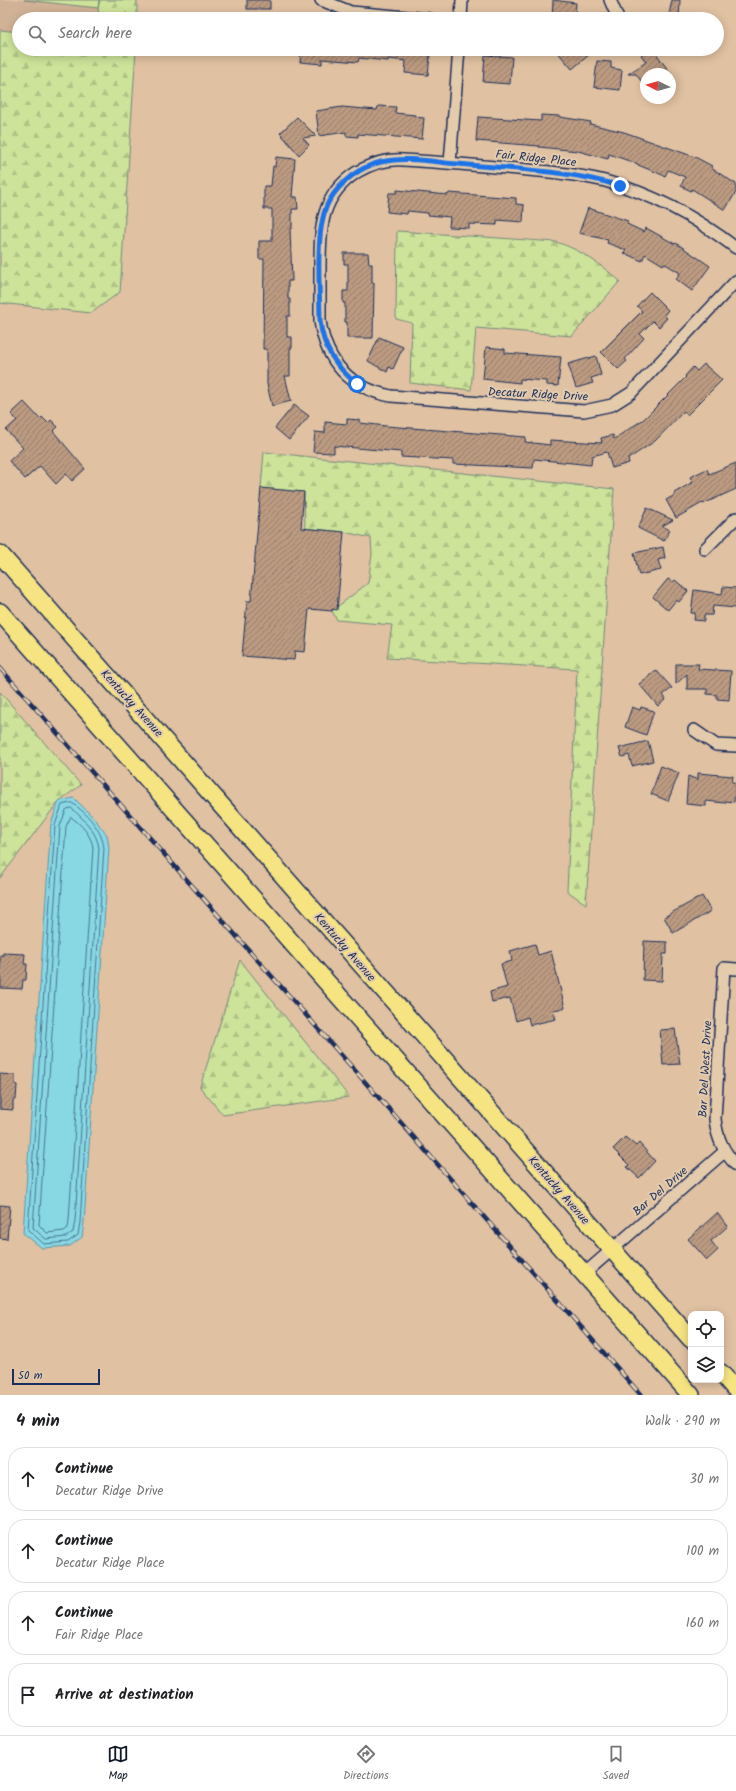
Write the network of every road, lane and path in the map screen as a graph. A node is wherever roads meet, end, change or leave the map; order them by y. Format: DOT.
graph roads {
  1 [pos="321,0"];
  2 [pos="462,0"];
  3 [pos="610,0"];
  4 [pos="351,12"];
  5 [pos="461,12"];
  6 [pos="615,12"];
  7 [pos="458,56"];
  8 [pos="450,163"];
  9 [pos="346,181"];
  10 [pos="736,248"];
  11 [pos="736,282"];
  12 [pos="736,518"];
  13 [pos="705,549"];
  14 [pos="0,554"];
  15 [pos="0,612"];
  16 [pos="694,730"];
  17 [pos="736,746"];
  18 [pos="736,969"];
  19 [pos="724,1152"];
  20 [pos="736,1165"];
  21 [pos="612,1250"];
  22 [pos="584,1274"];
  23 [pos="688,1336"];
  24 [pos="724,1376"];
  25 [pos="736,1390"];
  26 [pos="691,1395"];
  1 -- 4 [label="street"];
  2 -- 5 [label="street"];
  3 -- 6 [label="street"];
  7 -- 8 [label="street"];
  8 -- 9 [label="street, Fair Ridge Place"];
  8 -- 10 [label="street, Fair Ridge Place"];
  9 -- 11 [label="street, Decatur Ridge Drive"];
  12 -- 13 [label="street"];
  14 -- 21 [label="main road, Kentucky Avenue"];
  15 -- 22 [label="main road"];
  16 -- 17 [label="street"];
  18 -- 19 [label="street, Bar Del West Drive"];
  19 -- 20 [label="street, Bar Del West Drive"];
  19 -- 21 [label="street, Bar Del Drive"];
  21 -- 22 [label="street"];
  21 -- 23 [label="main road, Kentucky Avenue"];
  22 -- 26 [label="main road"];
  24 -- 25 [label="main road"];
}
